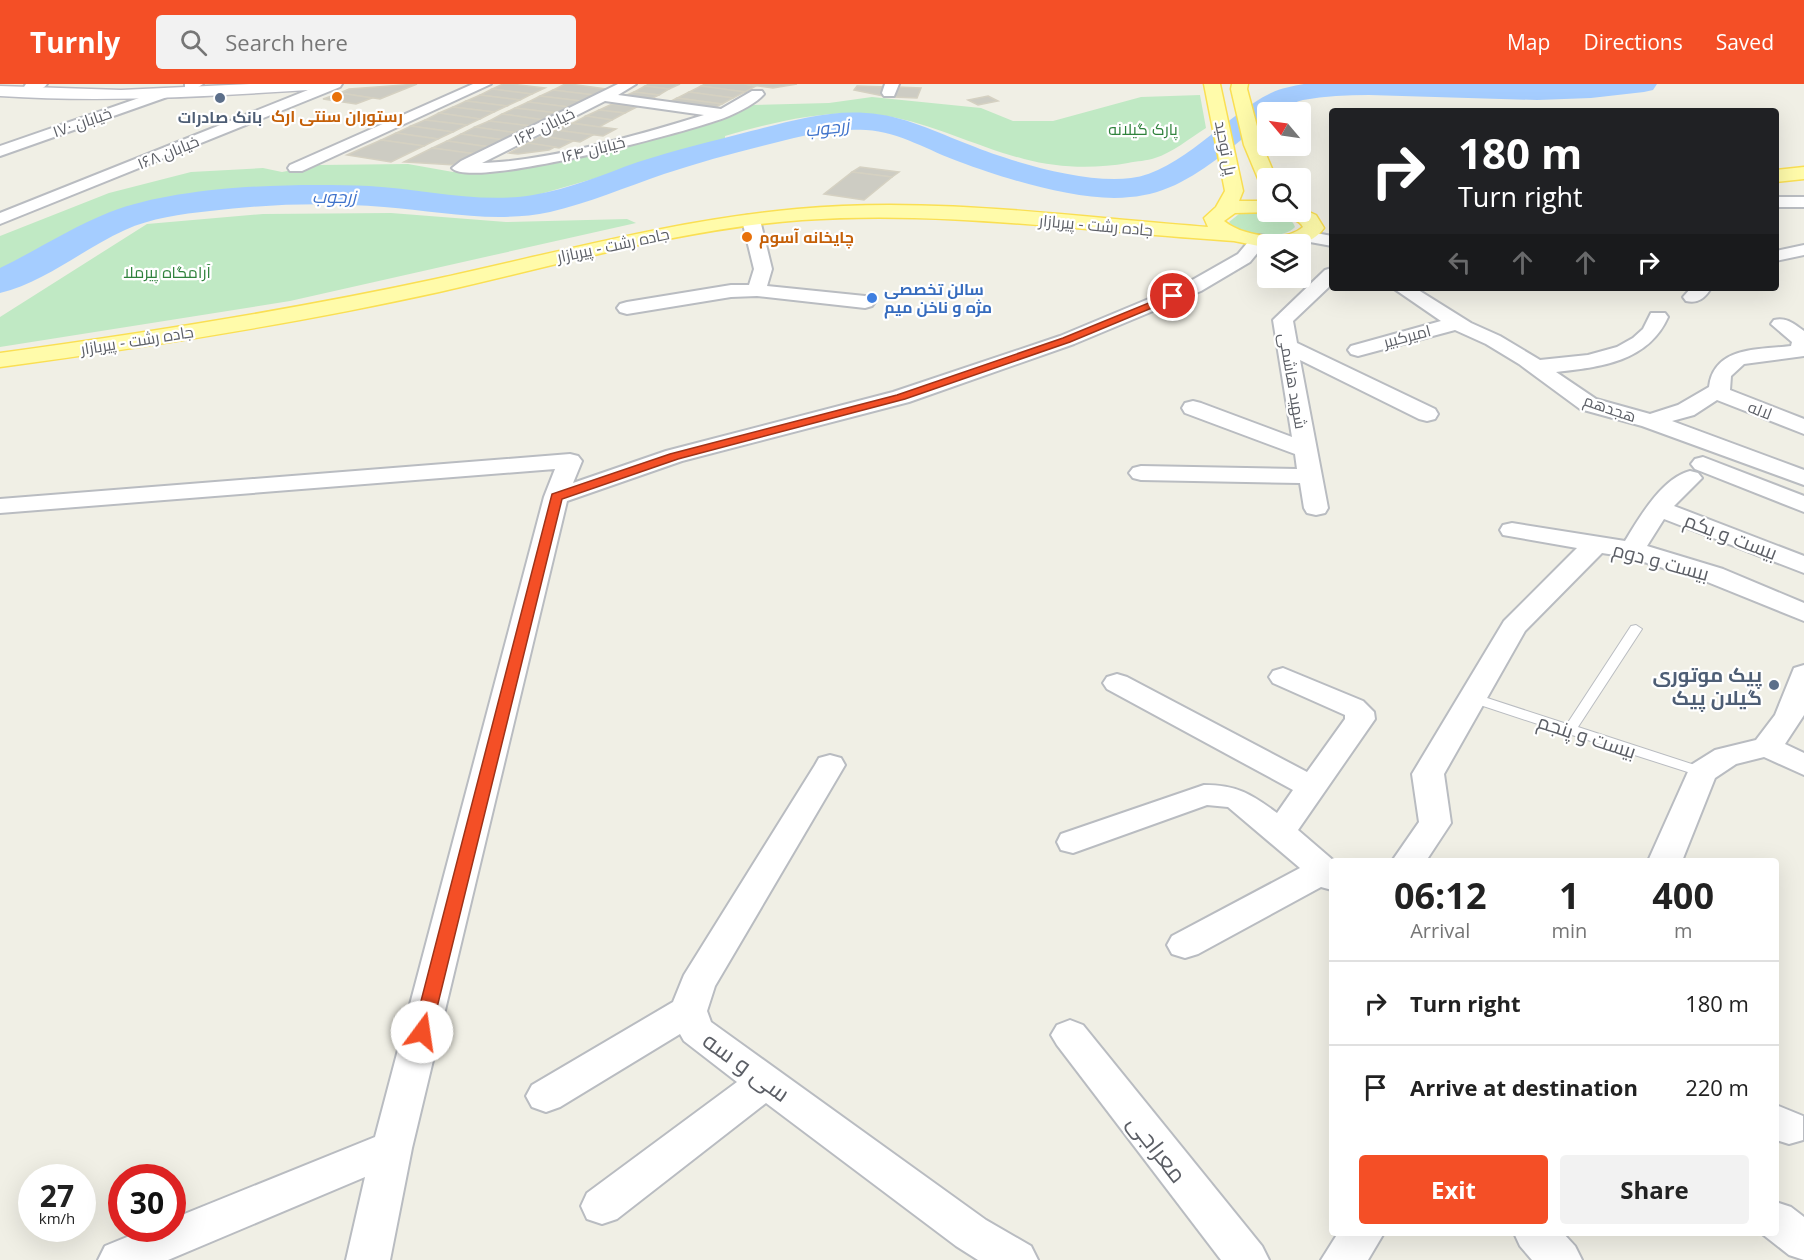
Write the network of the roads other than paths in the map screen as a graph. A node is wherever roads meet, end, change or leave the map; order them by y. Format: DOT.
graph roads {
  1 [pos="239,84"];
  2 [pos="323,84"];
  3 [pos="335,84"];
  4 [pos="484,84"];
  5 [pos="629,84"];
  6 [pos="1240,84"];
  7 [pos="193,85"];
  8 [pos="35,86"];
  9 [pos="1210,86"];
  10 [pos="0,90"];
  11 [pos="165,93"];
  12 [pos="758,94"];
  13 [pos="603,97"];
  14 [pos="724,113"];
  15 [pos="0,151"];
  16 [pos="296,168"];
  17 [pos="460,168"];
  18 [pos="1262,168"];
  19 [pos="1804,168"];
  20 [pos="1779,170"];
  21 [pos="1804,173"];
  22 [pos="1779,176"];
  23 [pos="1257,189"];
  24 [pos="1234,191"];
  25 [pos="1779,202"];
  26 [pos="1804,202"];
  27 [pos="1257,207"];
  28 [pos="1311,209"];
  29 [pos="1221,212"];
  30 [pos="1328,212"];
  31 [pos="0,219"];
  32 [pos="751,220"];
  33 [pos="1311,221"];
  34 [pos="1080,223"];
  35 [pos="1308,234"];
  36 [pos="1234,235"];
  37 [pos="1329,235"];
  38 [pos="1311,236"];
  39 [pos="1311,237"];
  40 [pos="1257,240"];
  41 [pos="1329,240"];
  42 [pos="1257,242"];
  43 [pos="1804,250"];
  44 [pos="1779,255"];
  45 [pos="1329,277"];
  46 [pos="757,290"];
  47 [pos="1407,291"];
  48 [pos="865,302"];
  49 [pos="627,308"];
  50 [pos="1658,317"];
  51 [pos="1457,323"];
  52 [pos="1781,324"];
  53 [pos="1288,346"];
  54 [pos="1358,350"];
  55 [pos="1802,352"];
  56 [pos="0,360"];
  57 [pos="1536,367"];
  58 [pos="1716,392"];
  59 [pos="1193,408"];
  60 [pos="1427,414"];
  61 [pos="1650,422"];
  62 [pos="1804,427"];
  63 [pos="1306,450"];
  64 [pos="1141,473"];
  65 [pos="1310,476"];
  66 [pos="1804,478"];
  67 [pos="556,497"];
  68 [pos="1804,505"];
  69 [pos="0,506"];
  70 [pos="1316,508"];
  71 [pos="1658,508"];
  72 [pos="1512,530"];
  73 [pos="1596,544"];
  74 [pos="1632,550"];
  75 [pos="1804,565"];
  76 [pos="1804,613"];
  77 [pos="1636,629"];
  78 [pos="1804,674"];
  79 [pos="1283,677"];
  80 [pos="1117,683"];
  81 [pos="1473,698"];
  82 [pos="1569,731"];
  83 [pos="1767,747"];
  84 [pos="830,765"];
  85 [pos="1804,765"];
  86 [pos="1702,772"];
  87 [pos="1311,787"];
  88 [pos="1280,832"];
  89 [pos="1073,842"];
  90 [pos="1411,858"];
  91 [pos="1666,858"];
  92 [pos="1328,874"];
  93 [pos="1185,945"];
  94 [pos="688,1011"];
  95 [pos="1070,1035"];
  96 [pos="767,1081"];
  97 [pos="546,1096"];
  98 [pos="392,1148"];
  99 [pos="602,1206"];
  100 [pos="1779,1222"];
  101 [pos="1361,1236"];
  102 [pos="1538,1236"];
  103 [pos="1804,1242"];
  104 [pos="120,1260"];
  105 [pos="368,1260"];
  106 [pos="1016,1260"];
  107 [pos="1247,1260"];
  108 [pos="1343,1260"];
  109 [pos="1560,1260"];
  1 -- 7 [label="main road"];
  2 -- 11 [label="main road"];
  3 -- 31 [label="street, خیابان ۱۶۸"];
  4 -- 16 [label="street"];
  5 -- 13 [label="street, ۱۶۴ خیابان"];
  6 -- 18 [label="main road, پل توحید"];
  7 -- 8 [label="main road"];
  8 -- 10 [label="main road"];
  9 -- 24 [label="main road, پل توحید"];
  10 -- 11 [label="main road"];
  11 -- 15 [label="street, خیابان ۱۷۰"];
  12 -- 14 [label="street, خیابان ۱۶۴"];
  13 -- 14 [label="street"];
  13 -- 17 [label="street, ۱۶۴ خیابان"];
  14 -- 17 [label="street, خیابان ۱۶۴"];
  19 -- 20 [label="main road"];
  21 -- 22 [label="main road"];
  23 -- 24 [label="main road"];
  24 -- 29 [label="main road, پل توحید"];
  25 -- 26 [label="street"];
  27 -- 29 [label="main road"];
  28 -- 30 [label="main road"];
  29 -- 34 [label="main road"];
  29 -- 36 [label="main road"];
  32 -- 34 [label="main road, جاده رشت - پیربازار"];
  32 -- 46 [label="street"];
  32 -- 56 [label="main road, جاده رشت - پیربازار"];
  33 -- 35 [label="main road"];
  34 -- 36 [label="main road, جاده رشت - پیربازار"];
  36 -- 40 [label="main road, جاده رشت - پیربازار"];
  37 -- 38 [label="main road, جاده رشت - پیربازار"];
  39 -- 41 [label="street"];
  42 -- 67 [label="street"];
  43 -- 44 [label="street"];
  45 -- 53 [label="street, شهید هاشمی"];
  46 -- 48 [label="street"];
  46 -- 49 [label="street"];
  47 -- 51 [label="street, هجدهم"];
  50 -- 57 [label="street"];
  51 -- 54 [label="street, امیرکبیر"];
  51 -- 57 [label="street, هجدهم"];
  52 -- 55 [label="street"];
  53 -- 60 [label="street"];
  53 -- 63 [label="street, شهید هاشمی"];
  55 -- 58 [label="street"];
  57 -- 61 [label="street, هجدهم"];
  58 -- 61 [label="street"];
  58 -- 62 [label="street, لاله"];
  59 -- 63 [label="street"];
  61 -- 66 [label="street, هجدهم"];
  63 -- 65 [label="street, شهید هاشمی"];
  64 -- 65 [label="street"];
  65 -- 70 [label="street, شهید هاشمی"];
  67 -- 69 [label="street"];
  67 -- 98 [label="street"];
  68 -- 71 [label="street"];
  71 -- 74 [label="street"];
  71 -- 75 [label="street, بیست و یکم"];
  72 -- 73 [label="street, بیست و دوم"];
  73 -- 74 [label="street, بیست و دوم"];
  73 -- 81 [label="street"];
  74 -- 76 [label="street, بیست و دوم"];
  77 -- 82 [label="lane"];
  78 -- 83 [label="street"];
  79 -- 87 [label="street"];
  80 -- 87 [label="street"];
  81 -- 82 [label="lane, بیست و پنجم"];
  81 -- 90 [label="street"];
  82 -- 86 [label="lane, بیست و پنجم"];
  83 -- 85 [label="street"];
  83 -- 86 [label="street"];
  84 -- 94 [label="street"];
  86 -- 91 [label="street"];
  87 -- 88 [label="street"];
  88 -- 89 [label="street"];
  88 -- 92 [label="street"];
  92 -- 93 [label="street"];
  94 -- 96 [label="street, سی و سه"];
  94 -- 97 [label="street"];
  95 -- 107 [label="street, معراجی"];
  96 -- 99 [label="street"];
  96 -- 106 [label="street, سی و سه"];
  98 -- 104 [label="street"];
  98 -- 105 [label="street"];
  100 -- 103 [label="street"];
  101 -- 108 [label="street"];
  102 -- 109 [label="street"];
}
